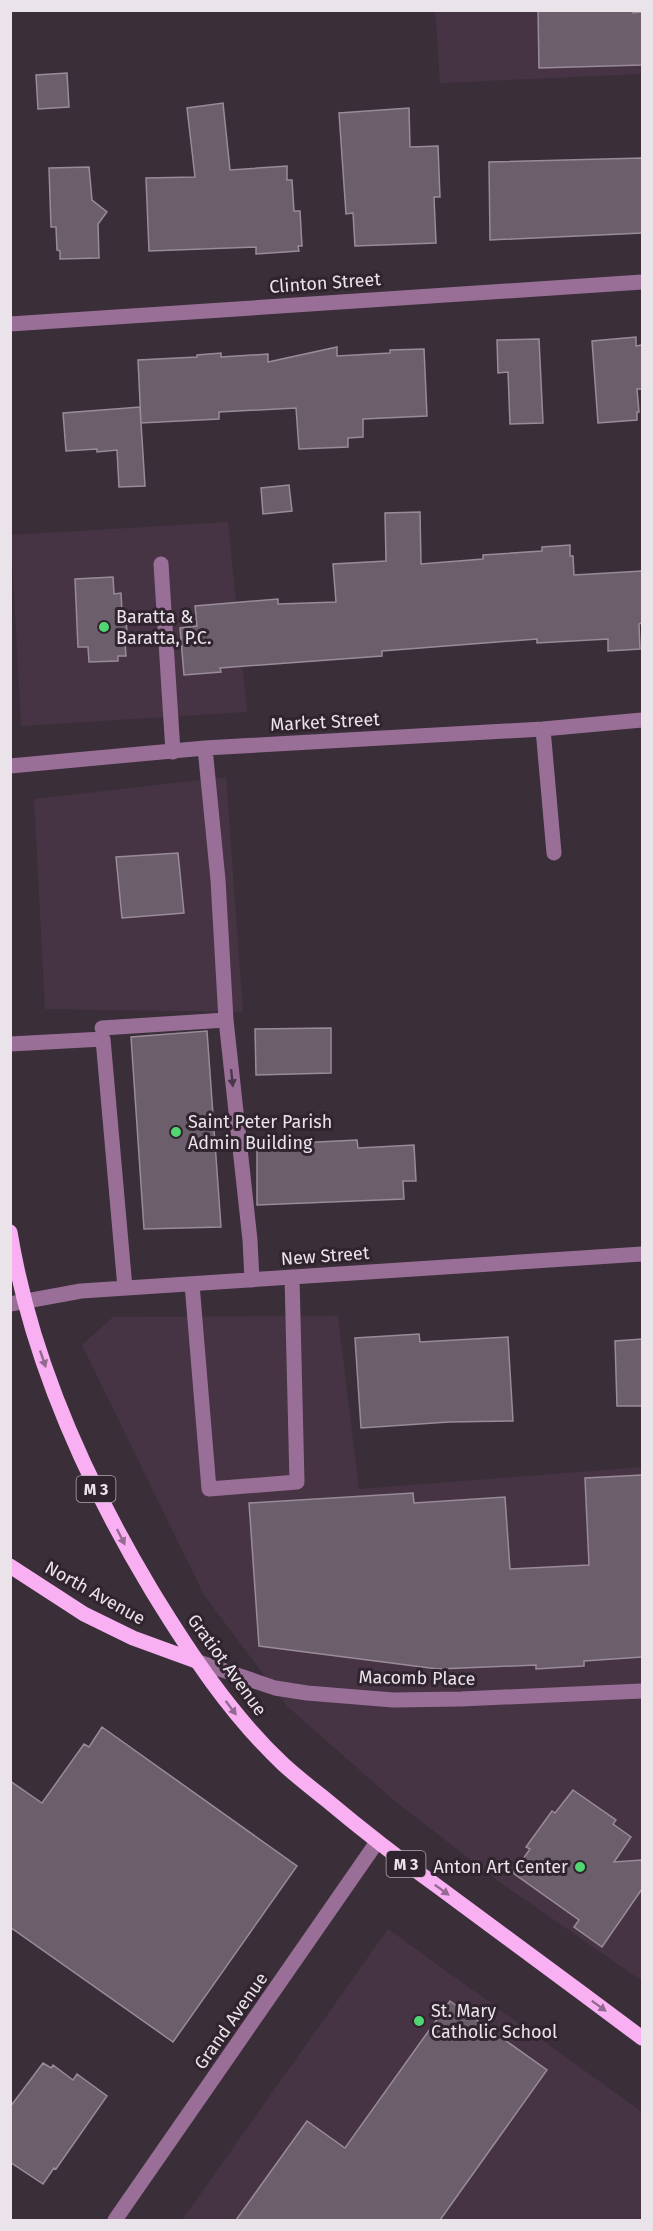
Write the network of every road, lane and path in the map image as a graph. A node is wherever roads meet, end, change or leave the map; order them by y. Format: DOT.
graph roads {
  1 [pos="642,282"];
  2 [pos="10,324"];
  3 [pos="161,564"];
  4 [pos="642,720"];
  5 [pos="543,729"];
  6 [pos="205,748"];
  7 [pos="173,752"];
  8 [pos="10,766"];
  9 [pos="554,853"];
  10 [pos="226,1020"];
  11 [pos="102,1028"];
  12 [pos="10,1044"];
  13 [pos="10,1232"];
  14 [pos="642,1254"];
  15 [pos="292,1277"];
  16 [pos="252,1280"];
  17 [pos="192,1284"];
  18 [pos="125,1288"];
  19 [pos="18,1304"];
  20 [pos="10,1566"];
  21 [pos="196,1661"];
  22 [pos="642,1691"];
  23 [pos="377,1842"];
  24 [pos="642,2038"];
  25 [pos="115,2220"];
  1 -- 2 [label="street, Clinton Street"];
  3 -- 7 [label="street"];
  4 -- 5 [label="street, Market Street"];
  5 -- 6 [label="street, Market Street"];
  5 -- 9 [label="street"];
  6 -- 7 [label="street, Market Street"];
  6 -- 10 [label="street"];
  7 -- 8 [label="street, Market Street"];
  10 -- 11 [label="street"];
  10 -- 16 [label="street, one-way"];
  12 -- 18 [label="street"];
  13 -- 19 [label="main road, Gratiot Avenue / M 3"];
  14 -- 15 [label="street, New Street"];
  15 -- 16 [label="street, New Street"];
  15 -- 17 [label="street"];
  16 -- 17 [label="street, New Street"];
  17 -- 18 [label="street, New Street"];
  18 -- 19 [label="street, New Street"];
  19 -- 21 [label="main road, Gratiot Avenue / M 3, one-way"];
  20 -- 21 [label="main road, North Avenue"];
  21 -- 22 [label="street, Macomb Place"];
  21 -- 23 [label="main road, Gratiot Avenue / M 3, one-way"];
  23 -- 24 [label="main road, Gratiot Avenue / M 3, one-way"];
  23 -- 25 [label="street, Grand Avenue"];
}
